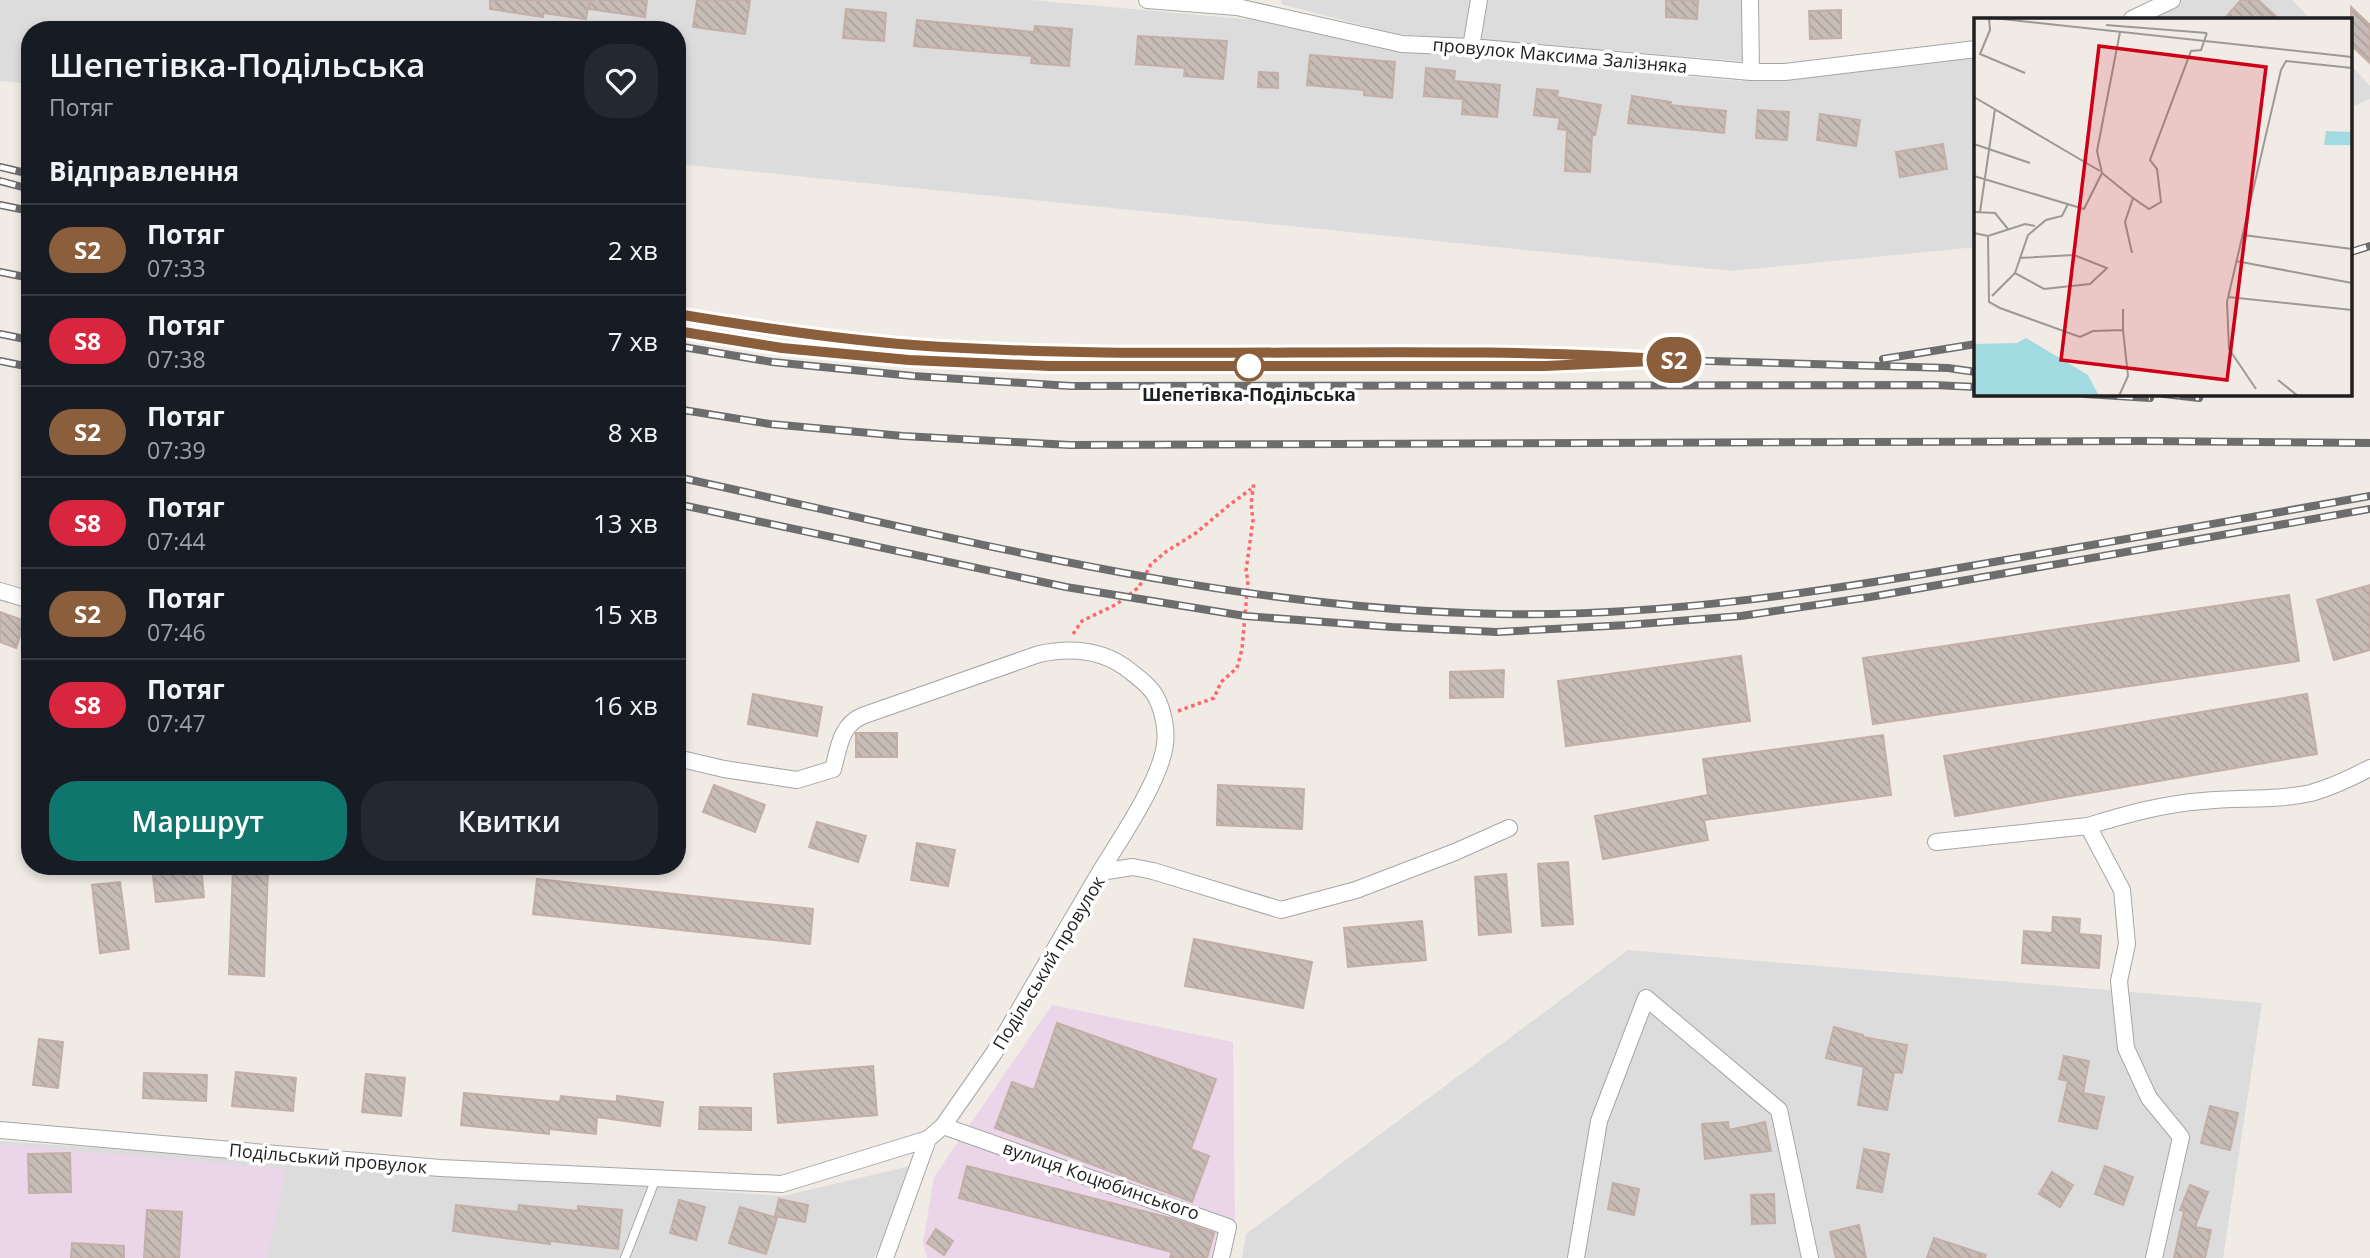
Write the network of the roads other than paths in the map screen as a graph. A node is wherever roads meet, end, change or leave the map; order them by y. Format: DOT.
graph roads {
  1 [pos="1147,0"];
  2 [pos="1479,0"];
  3 [pos="1750,0"];
  4 [pos="2172,0"];
  5 [pos="1276,8"];
  6 [pos="2134,18"];
  7 [pos="1471,47"];
  8 [pos="1974,49"];
  9 [pos="1751,72"];
  10 [pos="0,591"];
  11 [pos="21,597"];
  12 [pos="686,760"];
  13 [pos="2370,768"];
  14 [pos="2088,826"];
  15 [pos="1510,828"];
  16 [pos="1936,842"];
  17 [pos="1100,873"];
  18 [pos="943,1126"];
  19 [pos="0,1130"];
  20 [pos="928,1139"];
  21 [pos="656,1178"];
  22 [pos="625,1258"];
  23 [pos="885,1258"];
  24 [pos="1221,1258"];
  25 [pos="1576,1258"];
  26 [pos="1810,1258"];
  27 [pos="2154,1258"];
  1 -- 5 [label="street, провулок Максима Залізняка"];
  2 -- 7 [label="street"];
  3 -- 9 [label="street"];
  4 -- 6 [label="street"];
  5 -- 7 [label="street, провулок Максима Залізняка"];
  7 -- 9 [label="street, провулок Максима Залізняка"];
  8 -- 9 [label="street, провулок Максима Залізняка"];
  10 -- 11 [label="street"];
  12 -- 17 [label="street"];
  13 -- 14 [label="street"];
  14 -- 16 [label="street"];
  14 -- 27 [label="street"];
  15 -- 17 [label="street, Подільський провулок"];
  17 -- 18 [label="street, Подільський провулок"];
  18 -- 20 [label="street, Подільський провулок"];
  18 -- 24 [label="street, вулиця Коцюбинського"];
  19 -- 21 [label="street, Подільський провулок"];
  20 -- 21 [label="street, Подільський провулок"];
  20 -- 23 [label="street"];
  21 -- 22 [label="lane"];
  25 -- 26 [label="street"];
}
